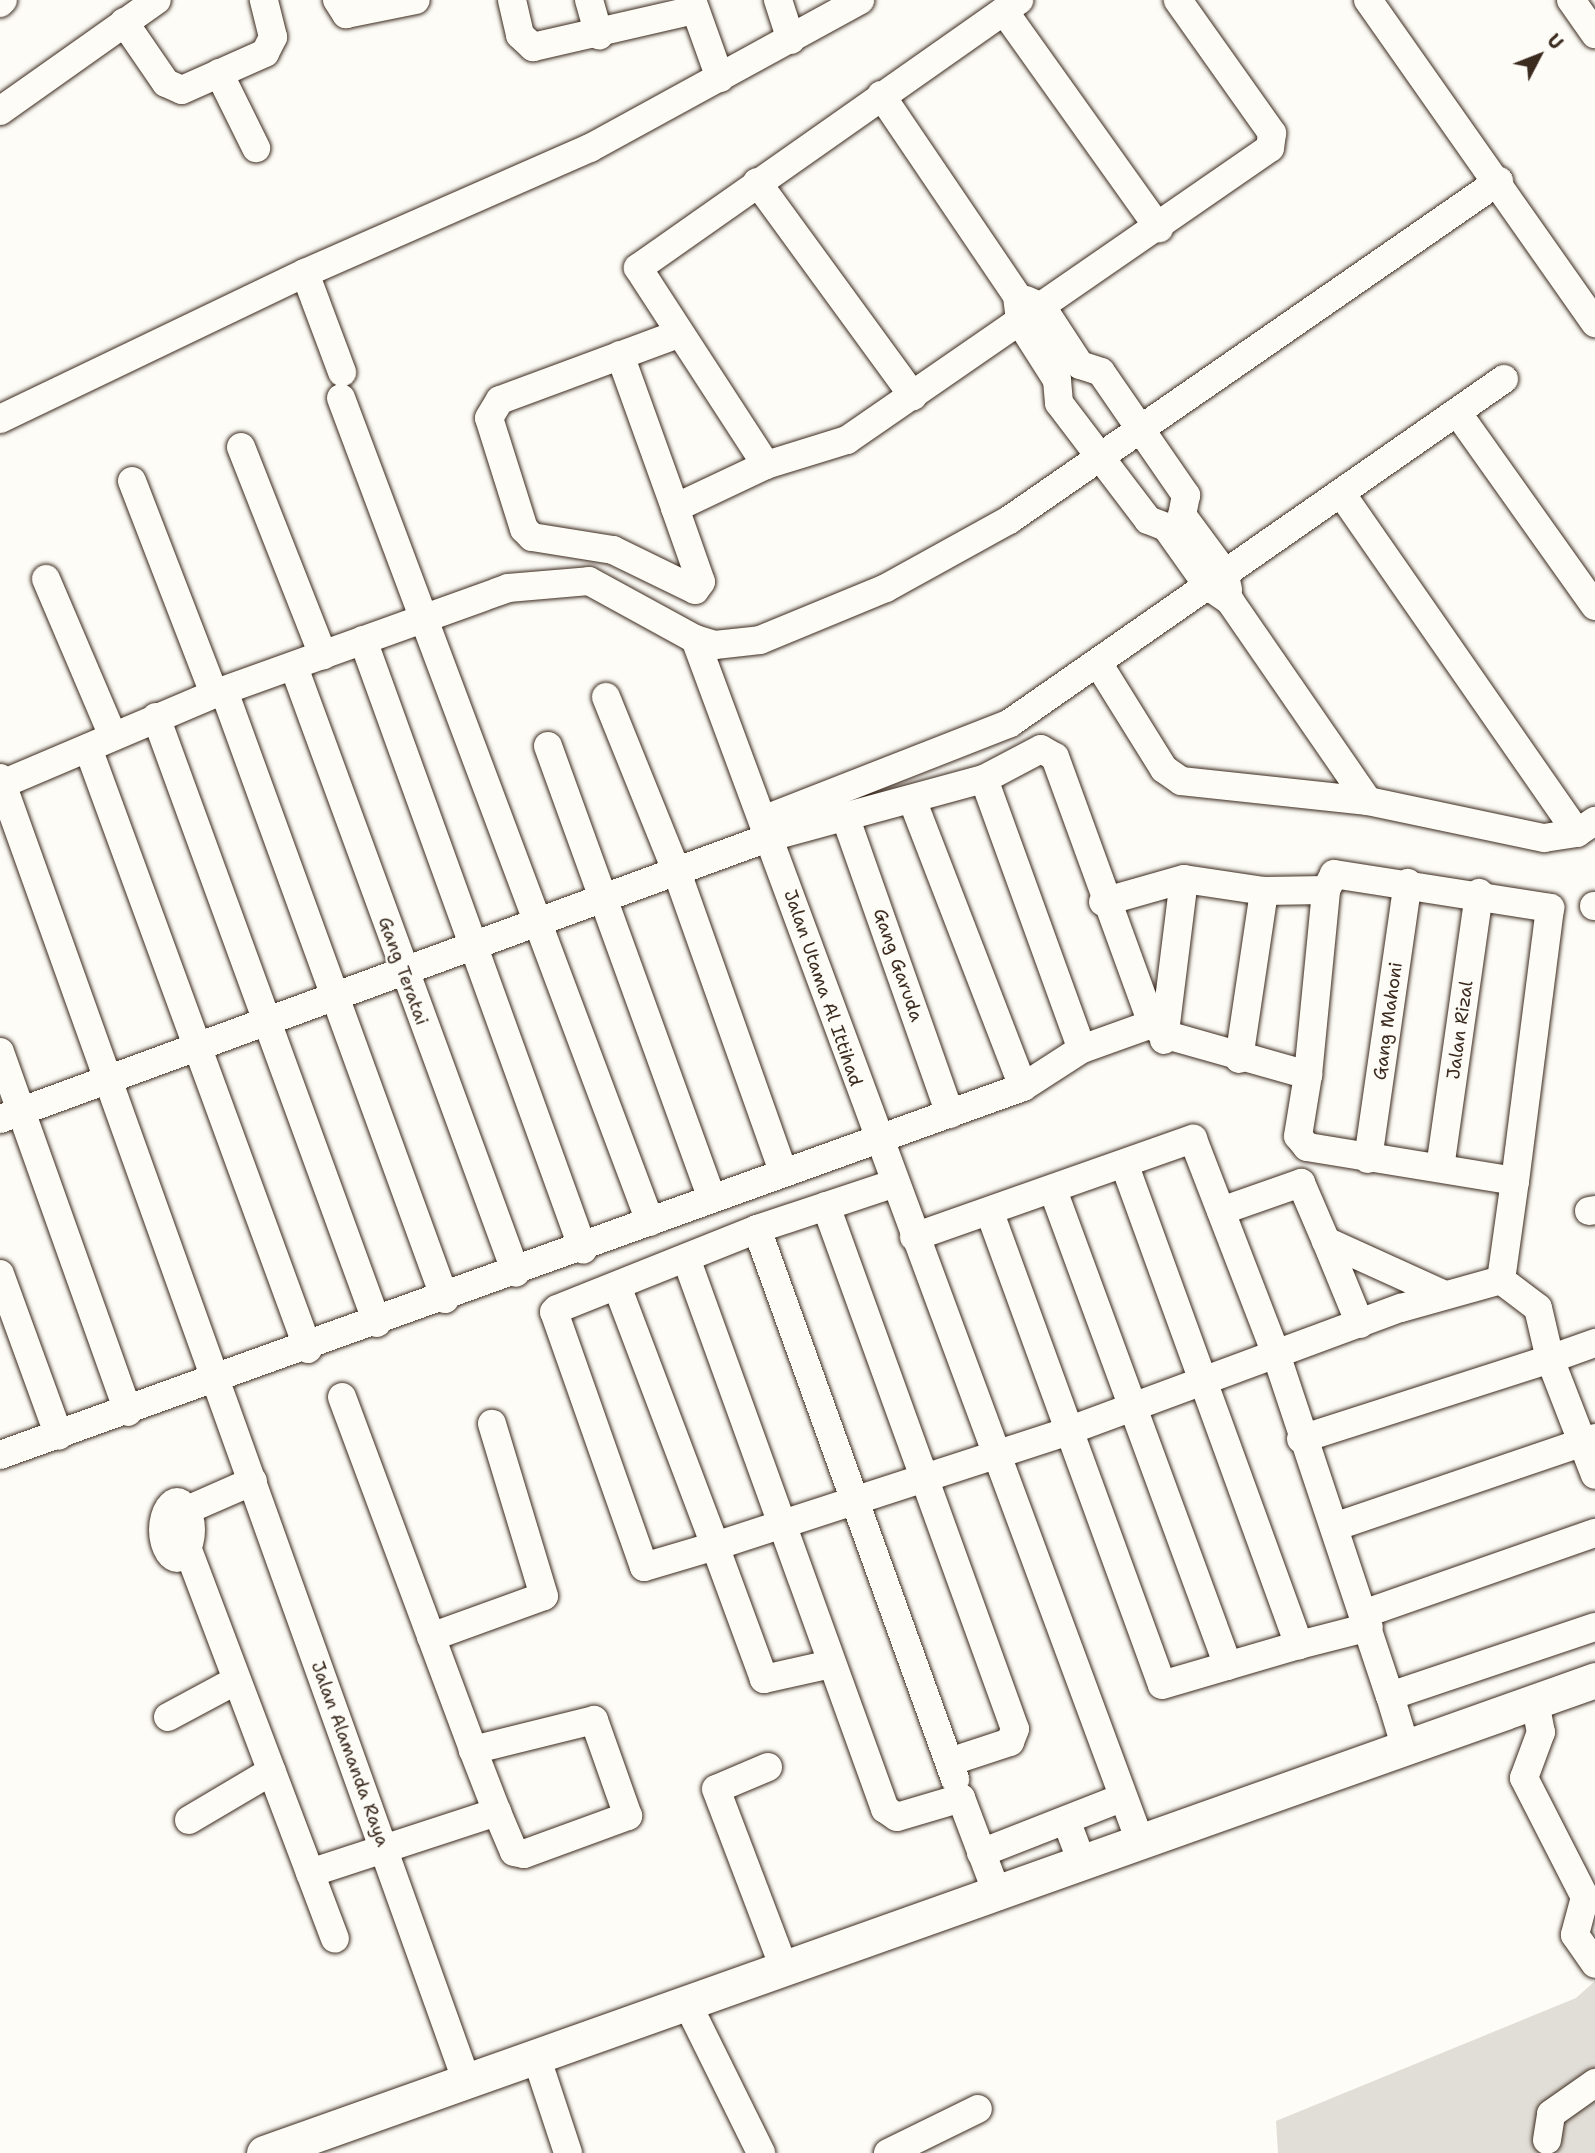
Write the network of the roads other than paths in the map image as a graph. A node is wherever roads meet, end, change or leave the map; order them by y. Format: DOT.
graph roads {
  1 [pos="157,0"];
  2 [pos="264,0"];
  3 [pos="337,0"];
  4 [pos="416,0"];
  5 [pos="512,0"];
  6 [pos="589,0"];
  7 [pos="778,0"];
  8 [pos="860,0"];
  9 [pos="1178,0"];
  10 [pos="1368,0"];
  11 [pos="1571,0"];
  12 [pos="693,5"];
  13 [pos="1011,5"];
  14 [pos="124,22"];
  15 [pos="1595,34"];
  16 [pos="599,36"];
  17 [pos="791,40"];
  18 [pos="219,73"];
  19 [pos="720,78"];
  20 [pos="881,95"];
  21 [pos="0,111"];
  22 [pos="256,148"];
  23 [pos="1499,181"];
  24 [pos="757,182"];
  25 [pos="1159,228"];
  26 [pos="305,273"];
  27 [pos="1026,309"];
  28 [pos="1595,323"];
  29 [pos="678,334"];
  30 [pos="620,355"];
  31 [pos="1069,372"];
  32 [pos="1504,379"];
  33 [pos="913,396"];
  34 [pos="1457,412"];
  35 [pos="0,419"];
  36 [pos="1141,431"];
  37 [pos="241,447"];
  38 [pos="1101,459"];
  39 [pos="766,465"];
  40 [pos="132,481"];
  41 [pos="1341,493"];
  42 [pos="675,508"];
  43 [pos="1174,521"];
  44 [pos="46,579"];
  45 [pos="1221,586"];
  46 [pos="1595,606"];
  47 [pos="427,614"];
  48 [pos="695,639"];
  49 [pos="363,640"];
  50 [pos="323,655"];
  51 [pos="1098,663"];
  52 [pos="294,667"];
  53 [pos="219,692"];
  54 [pos="606,697"];
  55 [pos="156,716"];
  56 [pos="113,736"];
  57 [pos="548,746"];
  58 [pos="88,748"];
  59 [pos="984,779"];
  60 [pos="1,783"];
  61 [pos="912,800"];
  62 [pos="1368,801"];
  63 [pos="845,816"];
  64 [pos="1590,825"];
  65 [pos="766,829"];
  66 [pos="678,875"];
  67 [pos="1184,879"];
  68 [pos="1408,883"];
  69 [pos="1326,890"];
  70 [pos="1264,891"];
  71 [pos="1479,893"];
  72 [pos="606,901"];
  73 [pos="1103,902"];
  74 [pos="539,926"];
  75 [pos="475,950"];
  76 [pos="404,975"];
  77 [pos="333,1001"];
  78 [pos="266,1025"];
  79 [pos="1159,1032"];
  80 [pos="199,1049"];
  81 [pos="1082,1049"];
  82 [pos="0,1052"];
  83 [pos="1239,1059"];
  84 [pos="1308,1075"];
  85 [pos="109,1081"];
  86 [pos="1023,1087"];
  87 [pos="950,1114"];
  88 [pos="10,1115"];
  89 [pos="1368,1159"];
  90 [pos="884,1161"];
  91 [pos="1125,1166"];
  92 [pos="1440,1168"];
  93 [pos="782,1172"];
  94 [pos="1515,1181"];
  95 [pos="1053,1190"];
  96 [pos="712,1198"];
  97 [pos="826,1206"];
  98 [pos="1221,1212"];
  99 [pos="990,1213"];
  100 [pos="650,1222"];
  101 [pos="757,1230"];
  102 [pos="914,1237"];
  103 [pos="1326,1241"];
  104 [pos="583,1248"];
  105 [pos="686,1258"];
  106 [pos="1502,1266"];
  107 [pos="516,1273"];
  108 [pos="0,1274"];
  109 [pos="617,1286"];
  110 [pos="1443,1294"];
  111 [pos="445,1298"];
  112 [pos="377,1323"];
  113 [pos="1360,1324"];
  114 [pos="1595,1343"];
  115 [pos="308,1349"];
  116 [pos="1276,1354"];
  117 [pos="1550,1359"];
  118 [pos="1200,1380"];
  119 [pos="221,1389"];
  120 [pos="342,1397"];
  121 [pos="1132,1406"];
  122 [pos="128,1412"];
  123 [pos="492,1424"];
  124 [pos="1065,1432"];
  125 [pos="59,1436"];
  126 [pos="1301,1439"];
  127 [pos="1589,1440"];
  128 [pos="0,1455"];
  129 [pos="997,1455"];
  130 [pos="1595,1475"];
  131 [pos="924,1479"];
  132 [pos="253,1481"];
  133 [pos="856,1502"];
  134 [pos="785,1523"];
  135 [pos="1334,1527"];
  136 [pos="1595,1533"];
  137 [pos="715,1546"];
  138 [pos="1368,1620"];
  139 [pos="1595,1627"];
  140 [pos="432,1637"];
  141 [pos="1299,1645"];
  142 [pos="831,1664"];
  143 [pos="1228,1666"];
  144 [pos="237,1680"];
  145 [pos="1595,1680"];
  146 [pos="1390,1696"];
  147 [pos="1535,1702"];
  148 [pos="168,1717"];
  149 [pos="1406,1749"];
  150 [pos="473,1750"];
  151 [pos="949,1762"];
  152 [pos="768,1767"];
  153 [pos="272,1771"];
  154 [pos="961,1798"];
  155 [pos="1121,1798"];
  156 [pos="497,1812"];
  157 [pos="190,1820"];
  158 [pos="1066,1820"];
  159 [pos="1013,1840"];
  160 [pos="1141,1844"];
  161 [pos="384,1848"];
  162 [pos="981,1853"];
  163 [pos="1083,1865"];
  164 [pos="310,1873"];
  165 [pos="1013,1890"];
  166 [pos="335,1938"];
  167 [pos="1595,1964"];
  168 [pos="785,1971"];
  169 [pos="688,2005"];
  170 [pos="537,2059"];
  171 [pos="467,2082"];
  172 [pos="1595,2083"];
  173 [pos="978,2109"];
  174 [pos="1547,2140"];
  175 [pos="264,2153"];
  176 [pos="568,2153"];
  177 [pos="761,2153"];
  178 [pos="888,2153"];
  1 -- 14 [label="street"];
  2 -- 18 [label="street"];
  3 -- 4 [label="street"];
  5 -- 16 [label="street"];
  6 -- 16 [label="street"];
  7 -- 17 [label="street"];
  8 -- 17 [label="street"];
  9 -- 25 [label="street"];
  10 -- 23 [label="street"];
  11 -- 15 [label="street"];
  12 -- 16 [label="street"];
  12 -- 19 [label="street"];
  13 -- 20 [label="street"];
  13 -- 25 [label="street"];
  14 -- 18 [label="street"];
  14 -- 21 [label="street"];
  17 -- 19 [label="street"];
  18 -- 22 [label="street"];
  19 -- 26 [label="street"];
  20 -- 24 [label="street"];
  20 -- 27 [label="street"];
  23 -- 28 [label="street"];
  23 -- 36 [label="street"];
  24 -- 29 [label="street"];
  24 -- 33 [label="street"];
  25 -- 27 [label="street"];
  26 -- 35 [label="street"];
  26 -- 47 [label="street"];
  27 -- 31 [label="street"];
  27 -- 33 [label="street"];
  29 -- 30 [label="street"];
  29 -- 39 [label="street"];
  30 -- 42 [label="street"];
  30 -- 42 [label="street"];
  31 -- 36 [label="street"];
  31 -- 38 [label="street"];
  32 -- 34 [label="street"];
  33 -- 39 [label="street"];
  34 -- 41 [label="street"];
  34 -- 46 [label="street"];
  36 -- 38 [label="street"];
  36 -- 43 [label="street"];
  37 -- 50 [label="street"];
  38 -- 43 [label="street"];
  38 -- 48 [label="street"];
  39 -- 42 [label="street"];
  40 -- 53 [label="street"];
  41 -- 45 [label="street"];
  41 -- 64 [label="street"];
  43 -- 45 [label="street"];
  44 -- 56 [label="street"];
  45 -- 51 [label="street"];
  45 -- 62 [label="street"];
  47 -- 48 [label="street"];
  47 -- 49 [label="street"];
  47 -- 74 [label="street"];
  48 -- 65 [label="street, Jalan Utama Al Ittihad"];
  49 -- 50 [label="street"];
  49 -- 75 [label="street"];
  50 -- 52 [label="street"];
  51 -- 62 [label="street"];
  51 -- 65 [label="street"];
  52 -- 53 [label="street"];
  52 -- 76 [label="street, Gang Teratai"];
  53 -- 55 [label="street"];
  53 -- 77 [label="street"];
  54 -- 66 [label="street"];
  55 -- 56 [label="street"];
  55 -- 78 [label="street"];
  56 -- 58 [label="street"];
  57 -- 72 [label="street"];
  58 -- 60 [label="street"];
  58 -- 80 [label="street"];
  59 -- 61 [label="street"];
  59 -- 73 [label="street"];
  59 -- 81 [label="street"];
  60 -- 85 [label="street, Jalan Alamanda Raya"];
  61 -- 63 [label="street"];
  61 -- 86 [label="street"];
  62 -- 64 [label="street"];
  63 -- 65 [label="street"];
  63 -- 87 [label="street, Gang Garuda"];
  65 -- 66 [label="street"];
  65 -- 90 [label="street, Jalan Utama Al Ittihad"];
  66 -- 72 [label="street"];
  66 -- 93 [label="street"];
  67 -- 70 [label="street"];
  67 -- 73 [label="street"];
  67 -- 79 [label="street"];
  68 -- 69 [label="street"];
  68 -- 71 [label="street"];
  68 -- 89 [label="street, Gang Mahoni"];
  69 -- 70 [label="street"];
  69 -- 84 [label="street"];
  70 -- 83 [label="street"];
  71 -- 92 [label="street, Jalan Rizal"];
  71 -- 94 [label="street"];
  72 -- 74 [label="street"];
  72 -- 96 [label="street"];
  73 -- 79 [label="street"];
  74 -- 75 [label="street"];
  74 -- 100 [label="street"];
  75 -- 76 [label="street"];
  75 -- 104 [label="street"];
  76 -- 77 [label="street"];
  76 -- 107 [label="street, Gang Teratai"];
  77 -- 78 [label="street"];
  77 -- 111 [label="street"];
  78 -- 80 [label="street"];
  78 -- 112 [label="street"];
  79 -- 81 [label="street"];
  79 -- 83 [label="street"];
  80 -- 85 [label="street"];
  80 -- 115 [label="street"];
  81 -- 86 [label="street"];
  82 -- 88 [label="street"];
  83 -- 84 [label="street"];
  84 -- 89 [label="street"];
  85 -- 88 [label="street"];
  85 -- 119 [label="street, Jalan Alamanda Raya"];
  86 -- 87 [label="street"];
  87 -- 90 [label="street"];
  88 -- 122 [label="street"];
  89 -- 92 [label="street"];
  90 -- 93 [label="street"];
  90 -- 97 [label="street"];
  90 -- 102 [label="street, Jalan Utama Al Ittihad"];
  91 -- 95 [label="street"];
  91 -- 98 [label="street"];
  91 -- 118 [label="street"];
  92 -- 94 [label="street"];
  93 -- 96 [label="street"];
  94 -- 106 [label="street"];
  95 -- 99 [label="street"];
  95 -- 121 [label="street"];
  96 -- 100 [label="street"];
  97 -- 101 [label="street"];
  97 -- 131 [label="street"];
  98 -- 103 [label="street"];
  98 -- 116 [label="street"];
  99 -- 102 [label="street"];
  99 -- 124 [label="street"];
  100 -- 104 [label="street"];
  101 -- 105 [label="street"];
  101 -- 133 [label="street"];
  102 -- 129 [label="street, Jalan Utama Al Ittihad"];
  103 -- 110 [label="street"];
  103 -- 113 [label="street"];
  104 -- 107 [label="street"];
  105 -- 109 [label="street"];
  105 -- 134 [label="street"];
  106 -- 110 [label="street"];
  106 -- 117 [label="street"];
  107 -- 111 [label="street"];
  108 -- 125 [label="street"];
  109 -- 137 [label="street"];
  109 -- 137 [label="street"];
  110 -- 113 [label="street"];
  111 -- 112 [label="street"];
  112 -- 115 [label="street"];
  113 -- 116 [label="street"];
  114 -- 117 [label="street"];
  115 -- 119 [label="street"];
  116 -- 118 [label="street"];
  116 -- 126 [label="street"];
  117 -- 126 [label="street"];
  117 -- 127 [label="street"];
  118 -- 121 [label="street"];
  118 -- 141 [label="street"];
  119 -- 122 [label="street"];
  119 -- 132 [label="street, Jalan Alamanda Raya"];
  120 -- 140 [label="street"];
  121 -- 124 [label="street"];
  121 -- 143 [label="street"];
  122 -- 125 [label="street"];
  123 -- 140 [label="street"];
  124 -- 129 [label="street"];
  124 -- 143 [label="street"];
  125 -- 128 [label="street"];
  126 -- 135 [label="street"];
  127 -- 130 [label="street"];
  127 -- 135 [label="street"];
  129 -- 131 [label="street"];
  129 -- 155 [label="street, Jalan Utama Al Ittihad"];
  131 -- 133 [label="street"];
  131 -- 151 [label="street"];
  132 -- 144 [label="street"];
  132 -- 161 [label="street, Jalan Alamanda Raya"];
  133 -- 134 [label="street"];
  133 -- 151 [label="street"];
  134 -- 137 [label="street"];
  134 -- 142 [label="street"];
  135 -- 138 [label="street"];
  136 -- 138 [label="street"];
  137 -- 142 [label="street"];
  138 -- 141 [label="street"];
  138 -- 146 [label="street"];
  139 -- 146 [label="street"];
  140 -- 150 [label="street"];
  141 -- 143 [label="street"];
  142 -- 154 [label="street"];
  144 -- 148 [label="street"];
  144 -- 153 [label="street"];
  145 -- 147 [label="main road"];
  146 -- 149 [label="street"];
  147 -- 149 [label="main road"];
  147 -- 167 [label="street"];
  149 -- 160 [label="main road"];
  150 -- 156 [label="street"];
  150 -- 156 [label="street"];
  151 -- 154 [label="street"];
  152 -- 168 [label="street"];
  153 -- 157 [label="street"];
  153 -- 164 [label="street"];
  154 -- 162 [label="street"];
  155 -- 158 [label="street"];
  155 -- 160 [label="street, Jalan Utama Al Ittihad"];
  156 -- 161 [label="street"];
  158 -- 159 [label="street"];
  158 -- 163 [label="street"];
  159 -- 162 [label="street"];
  159 -- 165 [label="street"];
  160 -- 163 [label="main road"];
  161 -- 164 [label="street"];
  161 -- 171 [label="street, Jalan Alamanda Raya"];
  162 -- 165 [label="street"];
  163 -- 165 [label="main road"];
  164 -- 166 [label="street"];
  165 -- 168 [label="main road"];
  168 -- 169 [label="main road"];
  169 -- 170 [label="main road"];
  169 -- 177 [label="street"];
  170 -- 171 [label="main road"];
  170 -- 176 [label="street"];
  171 -- 175 [label="main road"];
  172 -- 174 [label="street"];
  173 -- 178 [label="street"];
}
